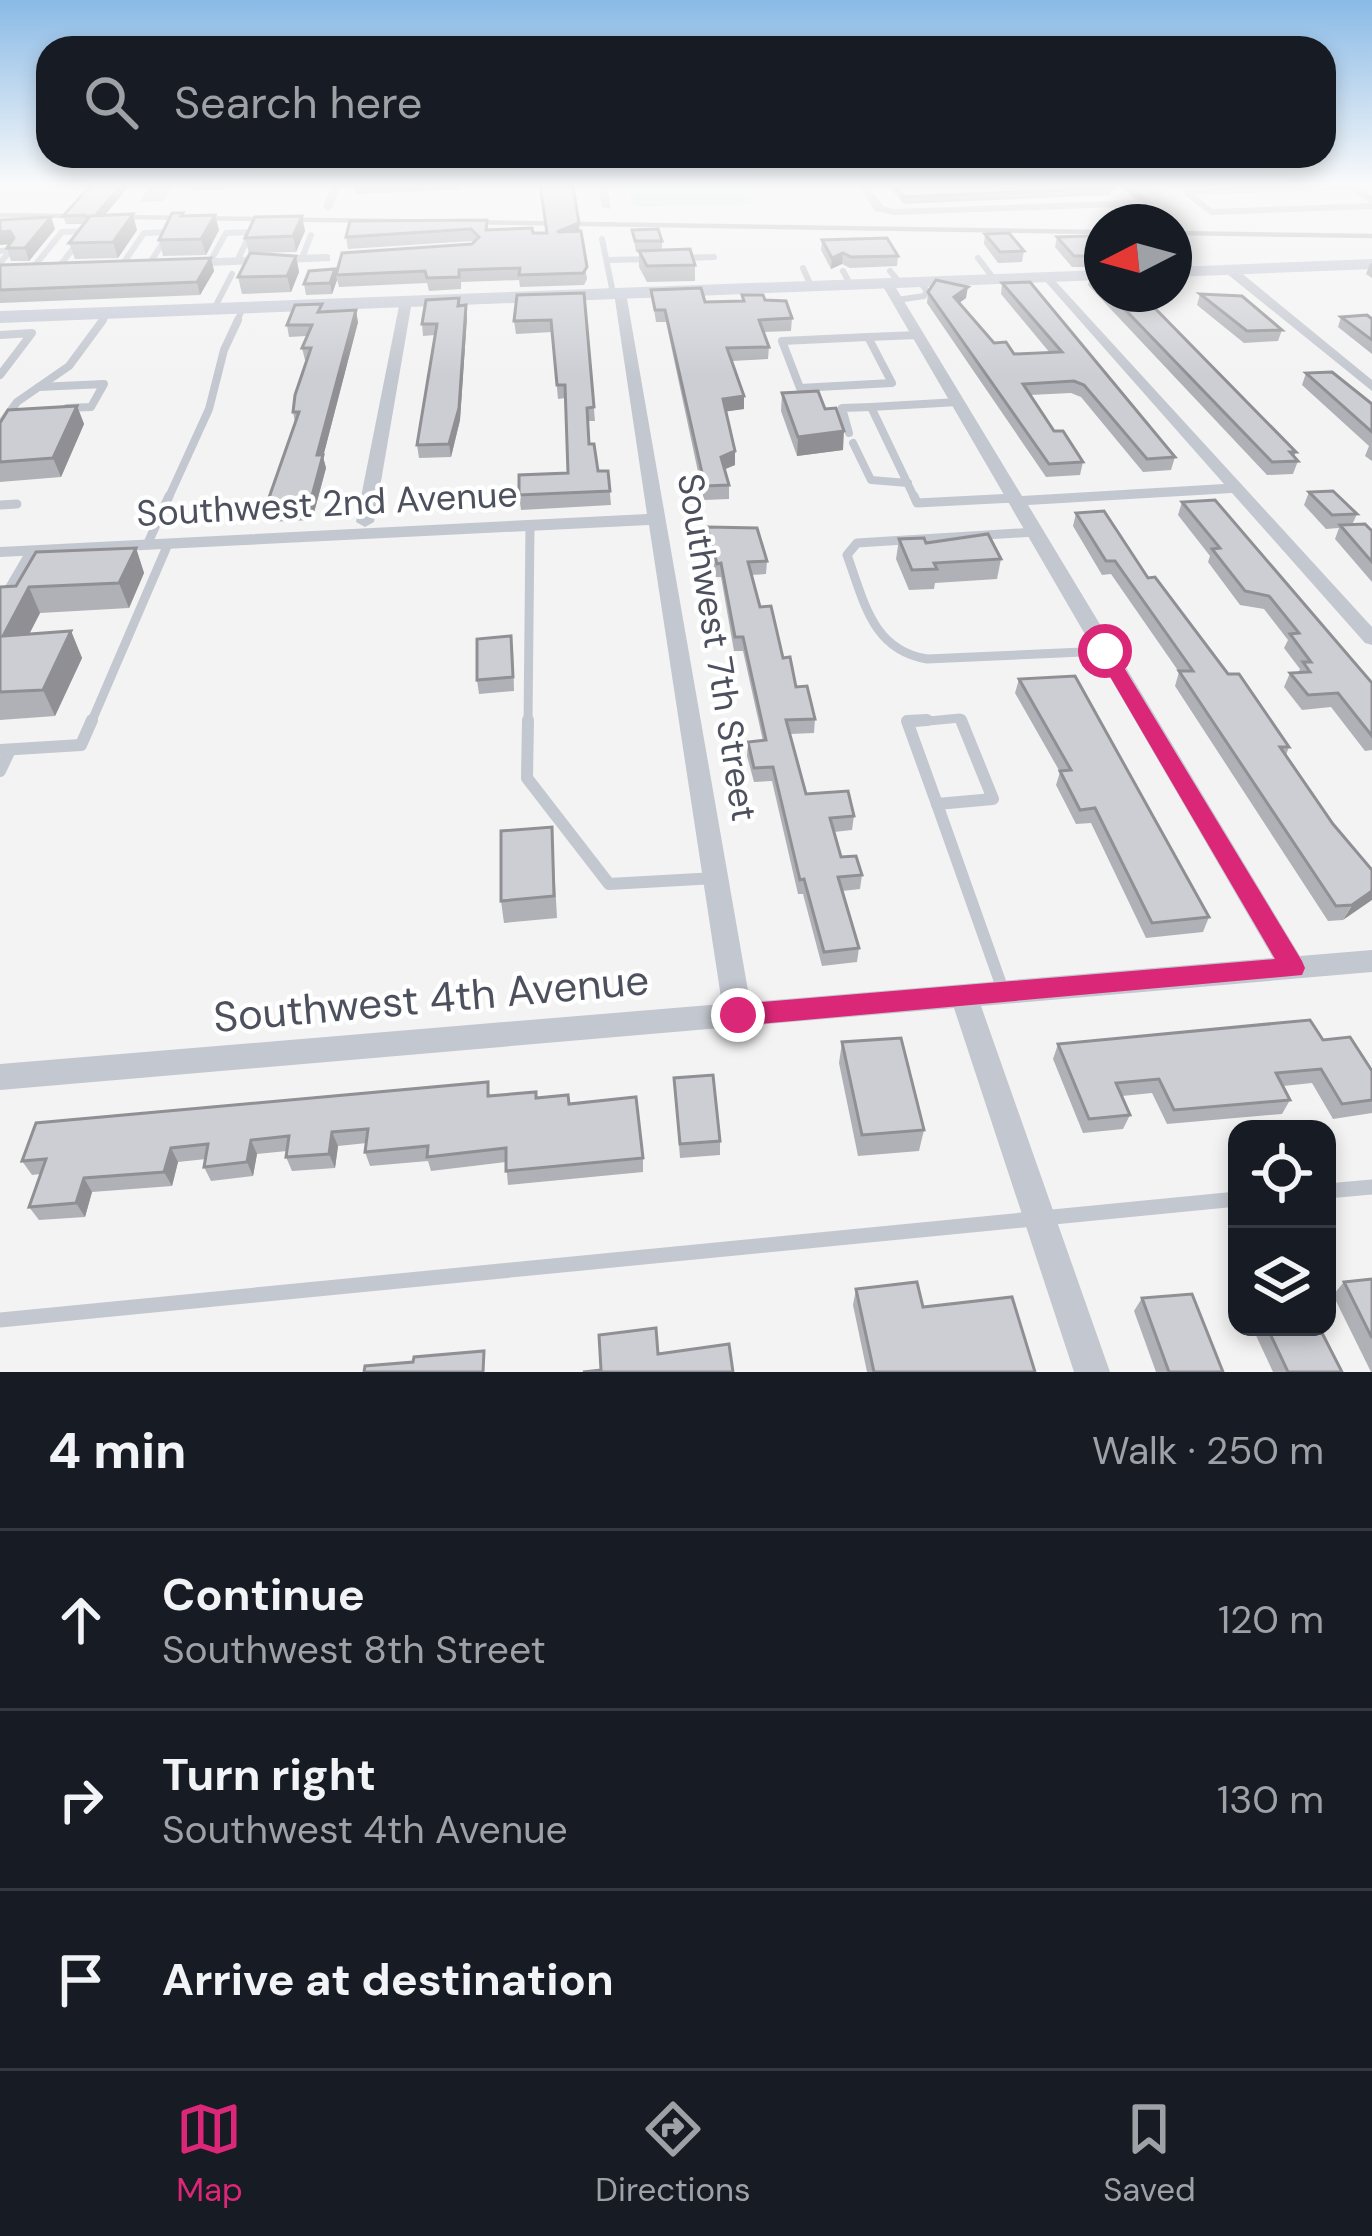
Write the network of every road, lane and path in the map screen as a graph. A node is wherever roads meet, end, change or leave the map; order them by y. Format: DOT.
graph roads {
  1 [pos="49,248"];
  2 [pos="74,248"];
  3 [pos="134,248"];
  4 [pos="159,248"];
  5 [pos="218,248"];
  6 [pos="243,248"];
  7 [pos="306,248"];
  8 [pos="604,248"];
  9 [pos="0,251"];
  10 [pos="341,255"];
  11 [pos="714,256"];
  12 [pos="326,257"];
  13 [pos="978,258"];
  14 [pos="302,259"];
  15 [pos="607,260"];
  16 [pos="211,262"];
  17 [pos="149,264"];
  18 [pos="1372,264"];
  19 [pos="100,266"];
  20 [pos="122,266"];
  21 [pos="0,267"];
  22 [pos="79,267"];
  23 [pos="234,267"];
  24 [pos="58,268"];
  25 [pos="32,269"];
  26 [pos="1229,270"];
  27 [pos="1192,271"];
  28 [pos="1056,272"];
  29 [pos="1084,273"];
  30 [pos="994,279"];
  31 [pos="893,284"];
  32 [pos="616,293"];
  33 [pos="406,301"];
  34 [pos="243,308"];
  35 [pos="214,309"];
  36 [pos="108,313"];
  37 [pos="3,325"];
  38 [pos="918,335"];
  39 [pos="868,337"];
  40 [pos="0,375"];
  41 [pos="39,387"];
  42 [pos="1372,387"];
  43 [pos="958,403"];
  44 [pos="871,407"];
  45 [pos="51,409"];
  46 [pos="31,410"];
  47 [pos="10,411"];
  48 [pos="0,425"];
  49 [pos="908,483"];
  50 [pos="1237,488"];
  51 [pos="1015,499"];
  52 [pos="17,504"];
  53 [pos="0,505"];
  54 [pos="657,519"];
  55 [pos="365,522"];
  56 [pos="530,525"];
  57 [pos="1035,532"];
  58 [pos="168,544"];
  59 [pos="147,545"];
  60 [pos="31,551"];
  61 [pos="0,552"];
  62 [pos="0,604"];
  63 [pos="1372,639"];
  64 [pos="1105,651"];
  65 [pos="5,750"];
  66 [pos="0,771"];
  67 [pos="937,804"];
  68 [pos="716,878"];
  69 [pos="1372,961"];
  70 [pos="1293,968"];
  71 [pos="1004,993"];
  72 [pos="964,997"];
  73 [pos="738,1015"];
  74 [pos="0,1077"];
  75 [pos="1372,1187"];
  76 [pos="1336,1190"];
  77 [pos="1228,1200"];
  78 [pos="1039,1216"];
  79 [pos="0,1320"];
  80 [pos="1092,1372"];
  1 -- 25 [label="lane"];
  2 -- 24 [label="lane"];
  3 -- 20 [label="lane"];
  4 -- 17 [label="lane"];
  5 -- 16 [label="lane"];
  6 -- 23 [label="lane"];
  7 -- 14 [label="lane"];
  8 -- 15 [label="lane"];
  9 -- 21 [label="lane"];
  10 -- 12 [label="lane"];
  11 -- 15 [label="lane"];
  12 -- 14 [label="street"];
  13 -- 30 [label="lane"];
  14 -- 23 [label="street"];
  15 -- 32 [label="lane"];
  16 -- 17 [label="street"];
  16 -- 23 [label="street"];
  17 -- 20 [label="street"];
  18 -- 26 [label="street"];
  19 -- 20 [label="street"];
  21 -- 25 [label="street"];
  22 -- 24 [label="street"];
  23 -- 35 [label="lane"];
  24 -- 25 [label="street"];
  26 -- 27 [label="street"];
  26 -- 42 [label="street"];
  28 -- 29 [label="street"];
  28 -- 30 [label="street"];
  28 -- 50 [label="street"];
  30 -- 31 [label="street"];
  31 -- 32 [label="street"];
  31 -- 38 [label="street"];
  32 -- 33 [label="street"];
  32 -- 54 [label="street, Southwest 7th Street"];
  33 -- 34 [label="street"];
  33 -- 55 [label="street"];
  34 -- 35 [label="street"];
  34 -- 59 [label="lane"];
  35 -- 36 [label="street"];
  36 -- 37 [label="street"];
  36 -- 41 [label="lane"];
  37 -- 40 [label="lane"];
  38 -- 39 [label="lane"];
  38 -- 43 [label="street"];
  39 -- 39 [label="lane"];
  41 -- 45 [label="lane"];
  41 -- 47 [label="lane"];
  43 -- 44 [label="lane"];
  43 -- 51 [label="street"];
  44 -- 49 [label="lane"];
  44 -- 49 [label="lane"];
  46 -- 47 [label="lane"];
  47 -- 48 [label="lane"];
  49 -- 51 [label="lane"];
  50 -- 51 [label="street"];
  50 -- 63 [label="street"];
  51 -- 57 [label="street"];
  52 -- 53 [label="lane"];
  54 -- 56 [label="street, Southwest 2nd Avenue"];
  54 -- 68 [label="street, Southwest 7th Street"];
  56 -- 58 [label="street, Southwest 2nd Avenue"];
  56 -- 68 [label="lane"];
  57 -- 64 [label="street"];
  57 -- 64 [label="lane"];
  58 -- 59 [label="street, Southwest 2nd Avenue"];
  58 -- 65 [label="lane"];
  59 -- 60 [label="street, Southwest 2nd Avenue"];
  60 -- 61 [label="street, Southwest 2nd Avenue"];
  60 -- 62 [label="lane"];
  64 -- 70 [label="street"];
  65 -- 66 [label="lane"];
  67 -- 67 [label="lane"];
  67 -- 71 [label="lane"];
  68 -- 73 [label="street, Southwest 7th Street"];
  69 -- 70 [label="street, Southwest 4th Avenue"];
  70 -- 71 [label="street, Southwest 4th Avenue"];
  71 -- 72 [label="street, Southwest 4th Avenue"];
  72 -- 73 [label="street, Southwest 4th Avenue"];
  72 -- 78 [label="street"];
  73 -- 74 [label="street, Southwest 4th Avenue"];
  75 -- 76 [label="lane"];
  77 -- 78 [label="lane"];
  78 -- 79 [label="lane"];
  78 -- 80 [label="street"];
}
